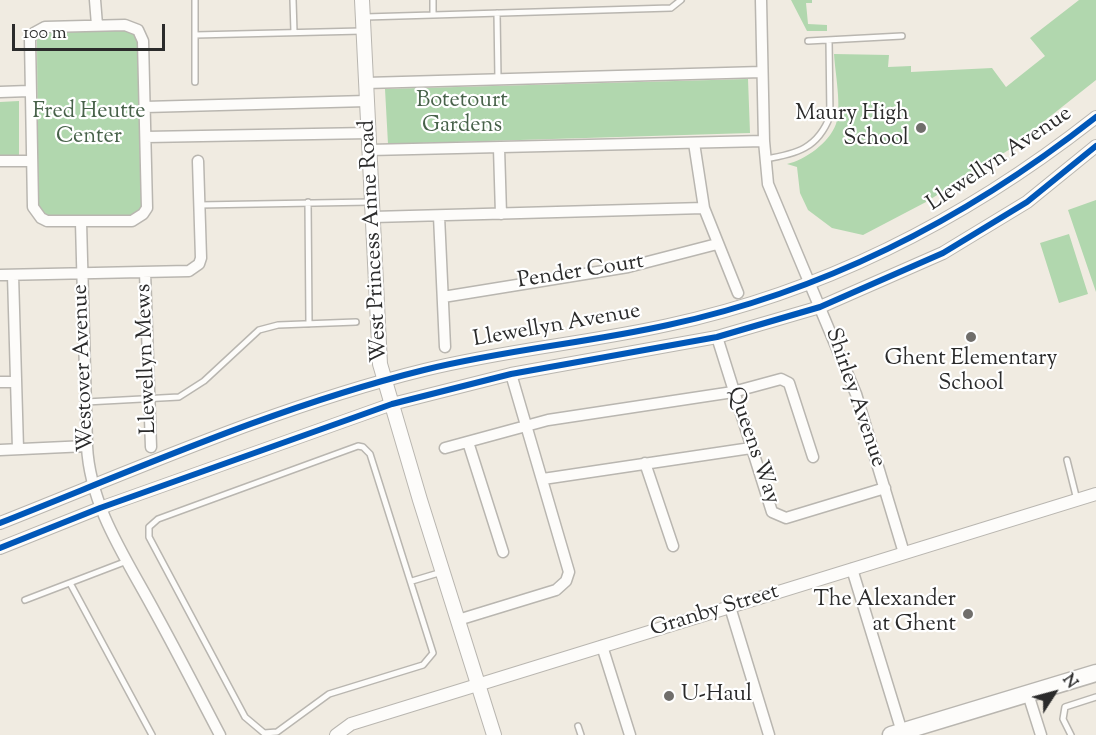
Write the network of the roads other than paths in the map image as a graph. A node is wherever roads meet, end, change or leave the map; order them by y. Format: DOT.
graph roads {
  1 [pos="95,0"];
  2 [pos="195,0"];
  3 [pos="293,0"];
  4 [pos="362,0"];
  5 [pos="433,0"];
  6 [pos="681,0"];
  7 [pos="761,0"];
  8 [pos="497,13"];
  9 [pos="433,15"];
  10 [pos="363,24"];
  11 [pos="97,25"];
  12 [pos="294,32"];
  13 [pos="195,35"];
  14 [pos="902,36"];
  15 [pos="828,40"];
  16 [pos="808,42"];
  17 [pos="762,72"];
  18 [pos="498,79"];
  19 [pos="195,82"];
  20 [pos="366,83"];
  21 [pos="29,91"];
  22 [pos="0,92"];
  23 [pos="367,102"];
  24 [pos="145,107"];
  25 [pos="1096,117"];
  26 [pos="369,133"];
  27 [pos="146,137"];
  28 [pos="764,141"];
  29 [pos="694,142"];
  30 [pos="1096,146"];
  31 [pos="499,148"];
  32 [pos="369,150"];
  33 [pos="765,159"];
  34 [pos="0,161"];
  35 [pos="31,161"];
  36 [pos="198,161"];
  37 [pos="308,202"];
  38 [pos="372,202"];
  39 [pos="199,205"];
  40 [pos="704,208"];
  41 [pos="501,214"];
  42 [pos="439,216"];
  43 [pos="373,217"];
  44 [pos="81,222"];
  45 [pos="717,244"];
  46 [pos="145,272"];
  47 [pos="83,273"];
  48 [pos="0,275"];
  49 [pos="13,275"];
  50 [pos="809,283"];
  51 [pos="738,293"];
  52 [pos="443,297"];
  53 [pos="820,307"];
  54 [pos="356,322"];
  55 [pos="309,324"];
  56 [pos="717,337"];
  57 [pos="445,347"];
  58 [pos="511,374"];
  59 [pos="385,381"];
  60 [pos="0,382"];
  61 [pos="16,382"];
  62 [pos="738,391"];
  63 [pos="149,400"];
  64 [pos="86,402"];
  65 [pos="392,404"];
  66 [pos="521,427"];
  67 [pos="468,442"];
  68 [pos="87,447"];
  69 [pos="151,447"];
  70 [pos="445,448"];
  71 [pos="751,448"];
  72 [pos="18,449"];
  73 [pos="0,450"];
  74 [pos="813,457"];
  75 [pos="1067,460"];
  76 [pos="645,464"];
  77 [pos="543,479"];
  78 [pos="92,487"];
  79 [pos="885,488"];
  80 [pos="1096,494"];
  81 [pos="1077,500"];
  82 [pos="100,508"];
  83 [pos="0,523"];
  84 [pos="673,546"];
  85 [pos="0,548"];
  86 [pos="503,552"];
  87 [pos="904,553"];
  88 [pos="127,561"];
  89 [pos="852,569"];
  90 [pos="442,572"];
  91 [pos="412,581"];
  92 [pos="70,583"];
  93 [pos="25,600"];
  94 [pos="730,607"];
  95 [pos="458,620"];
  96 [pos="602,646"];
  97 [pos="1096,673"];
  98 [pos="478,684"];
  99 [pos="1028,694"];
  100 [pos="1096,697"];
  101 [pos="578,726"];
  102 [pos="353,729"];
  103 [pos="897,733"];
  104 [pos="152,735"];
  105 [pos="220,735"];
  106 [pos="336,735"];
  107 [pos="494,735"];
  108 [pos="581,735"];
  109 [pos="630,735"];
  110 [pos="769,735"];
  111 [pos="1041,735"];
  112 [pos="1071,735"];
  1 -- 11 [label="street"];
  2 -- 13 [label="lane"];
  3 -- 12 [label="lane"];
  4 -- 10 [label="main road, West Princess Anne Road"];
  5 -- 9 [label="lane"];
  6 -- 8 [label="lane"];
  7 -- 17 [label="street, Shirley Avenue"];
  8 -- 9 [label="lane"];
  8 -- 18 [label="lane"];
  9 -- 10 [label="lane"];
  10 -- 12 [label="lane"];
  10 -- 20 [label="main road, West Princess Anne Road"];
  11 -- 21 [label="street"];
  11 -- 24 [label="street"];
  12 -- 13 [label="lane"];
  13 -- 19 [label="lane"];
  14 -- 15 [label="lane"];
  15 -- 16 [label="lane"];
  15 -- 33 [label="lane"];
  17 -- 18 [label="street"];
  17 -- 28 [label="street, Shirley Avenue"];
  18 -- 20 [label="street"];
  20 -- 23 [label="main road, West Princess Anne Road"];
  21 -- 22 [label="street"];
  21 -- 35 [label="street"];
  23 -- 24 [label="street"];
  23 -- 26 [label="main road, West Princess Anne Road"];
  24 -- 27 [label="street"];
  25 -- 50 [label="street, Llewellyn Avenue"];
  26 -- 27 [label="street"];
  26 -- 32 [label="main road, West Princess Anne Road"];
  27 -- 44 [label="street"];
  28 -- 29 [label="street"];
  28 -- 33 [label="street, Shirley Avenue"];
  29 -- 31 [label="street"];
  29 -- 40 [label="street"];
  30 -- 53 [label="street, Llewellyn Avenue"];
  31 -- 32 [label="street"];
  31 -- 41 [label="street"];
  32 -- 38 [label="main road, West Princess Anne Road"];
  33 -- 50 [label="street, Shirley Avenue"];
  34 -- 35 [label="street"];
  35 -- 44 [label="street"];
  36 -- 39 [label="street, Llewellyn Mews"];
  37 -- 38 [label="lane"];
  37 -- 39 [label="lane"];
  37 -- 55 [label="lane"];
  38 -- 43 [label="main road, West Princess Anne Road"];
  39 -- 46 [label="street, Llewellyn Mews"];
  40 -- 41 [label="street"];
  40 -- 45 [label="street"];
  41 -- 42 [label="street"];
  42 -- 43 [label="street"];
  42 -- 52 [label="street"];
  43 -- 59 [label="main road, West Princess Anne Road"];
  44 -- 47 [label="street, Westover Avenue"];
  45 -- 51 [label="street"];
  45 -- 52 [label="street, Pender Court"];
  46 -- 47 [label="street, Llewellyn Mews"];
  46 -- 63 [label="street, Llewellyn Mews"];
  47 -- 49 [label="street, Llewellyn Mews"];
  47 -- 64 [label="street, Westover Avenue"];
  48 -- 49 [label="street, Llewellyn Mews"];
  49 -- 61 [label="street"];
  50 -- 53 [label="street, Shirley Avenue"];
  50 -- 59 [label="street, Llewellyn Avenue"];
  52 -- 57 [label="street"];
  53 -- 56 [label="street, Llewellyn Avenue"];
  53 -- 79 [label="street, Shirley Avenue"];
  54 -- 55 [label="lane"];
  55 -- 63 [label="lane"];
  56 -- 58 [label="street, Llewellyn Avenue"];
  56 -- 62 [label="street, Queens Way"];
  58 -- 65 [label="street, Llewellyn Avenue"];
  58 -- 66 [label="street"];
  59 -- 65 [label="main road, West Princess Anne Road"];
  59 -- 78 [label="street, Llewellyn Avenue"];
  60 -- 61 [label="street"];
  61 -- 72 [label="street"];
  62 -- 66 [label="street"];
  62 -- 71 [label="street, Queens Way"];
  62 -- 74 [label="street"];
  63 -- 64 [label="lane"];
  63 -- 69 [label="street, Llewellyn Mews"];
  64 -- 68 [label="street, Westover Avenue"];
  65 -- 82 [label="street, Llewellyn Avenue"];
  65 -- 90 [label="main road, West Princess Anne Road"];
  66 -- 67 [label="street"];
  66 -- 77 [label="street"];
  67 -- 70 [label="street"];
  67 -- 86 [label="street"];
  68 -- 72 [label="street"];
  68 -- 78 [label="street, Westover Avenue"];
  71 -- 76 [label="street"];
  71 -- 79 [label="street, Queens Way"];
  72 -- 73 [label="street"];
  75 -- 81 [label="lane"];
  76 -- 77 [label="street"];
  76 -- 84 [label="street"];
  77 -- 95 [label="street"];
  78 -- 82 [label="street, Westover Avenue"];
  78 -- 83 [label="street, Llewellyn Avenue"];
  79 -- 87 [label="street, Shirley Avenue"];
  80 -- 81 [label="street, Granby Street"];
  81 -- 87 [label="street, Granby Street"];
  82 -- 85 [label="street, Llewellyn Avenue"];
  82 -- 88 [label="street, Westover Avenue"];
  87 -- 89 [label="street, Granby Street"];
  88 -- 92 [label="lane"];
  88 -- 105 [label="street, Westover Avenue"];
  89 -- 94 [label="street, Granby Street"];
  89 -- 103 [label="street"];
  90 -- 91 [label="lane"];
  90 -- 95 [label="main road, West Princess Anne Road"];
  91 -- 91 [label="lane"];
  92 -- 93 [label="lane"];
  92 -- 104 [label="lane"];
  94 -- 96 [label="street, Granby Street"];
  94 -- 110 [label="street"];
  95 -- 98 [label="main road, West Princess Anne Road"];
  96 -- 98 [label="street, Granby Street"];
  96 -- 109 [label="street"];
  97 -- 99 [label="main road"];
  98 -- 102 [label="street, Granby Street"];
  98 -- 107 [label="main road, West Princess Anne Road"];
  99 -- 103 [label="main road"];
  99 -- 111 [label="street"];
  100 -- 112 [label="lane"];
  101 -- 108 [label="lane"];
  102 -- 106 [label="street, Granby Street"];
}
